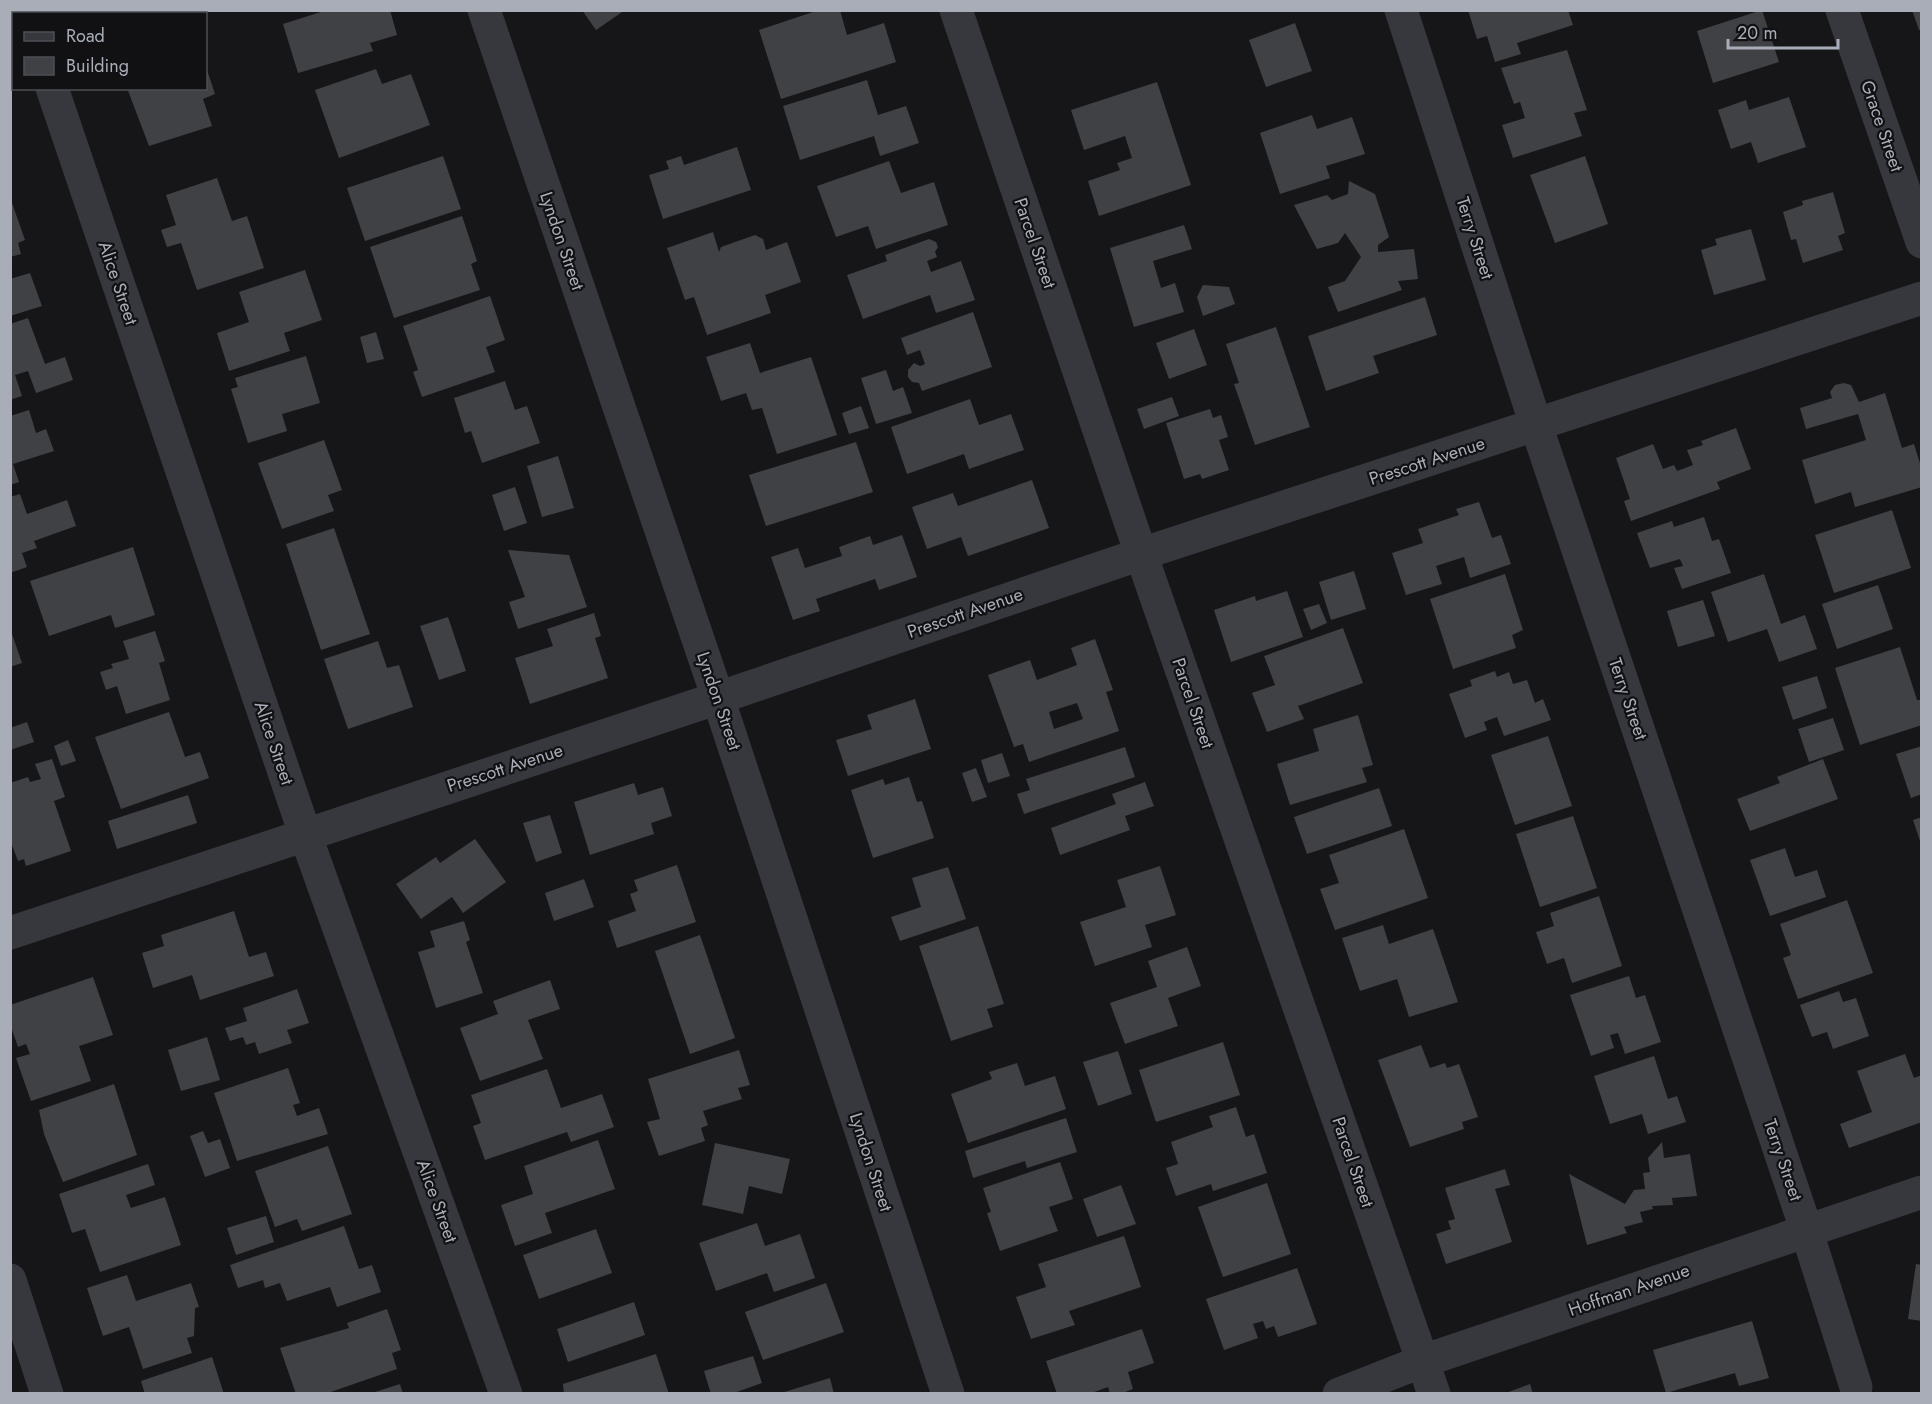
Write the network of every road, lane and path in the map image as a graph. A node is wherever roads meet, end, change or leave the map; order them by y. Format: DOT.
graph roads {
  1 [pos="484,10"];
  2 [pos="957,10"];
  3 [pos="1401,10"];
  4 [pos="1842,10"];
  5 [pos="53,90"];
  6 [pos="1922,242"];
  7 [pos="1922,298"];
  8 [pos="1536,425"];
  9 [pos="1141,554"];
  10 [pos="718,698"];
  11 [pos="305,834"];
  12 [pos="10,933"];
  13 [pos="1922,1192"];
  14 [pos="1806,1229"];
  15 [pos="10,1280"];
  16 [pos="1423,1361"];
  17 [pos="1856,1387"];
  18 [pos="47,1394"];
  19 [pos="506,1394"];
  20 [pos="948,1394"];
  21 [pos="1339,1394"];
  22 [pos="1434,1394"];
  1 -- 10 [label="street, Lyndon Street"];
  2 -- 9 [label="street, Parcel Street"];
  3 -- 8 [label="street, Terry Street"];
  4 -- 6 [label="street, Grace Street"];
  5 -- 11 [label="street, Alice Street"];
  7 -- 8 [label="street, Prescott Avenue"];
  8 -- 9 [label="street, Prescott Avenue"];
  8 -- 14 [label="street, Terry Street"];
  9 -- 10 [label="street, Prescott Avenue"];
  9 -- 16 [label="street, Parcel Street"];
  10 -- 11 [label="street, Prescott Avenue"];
  10 -- 20 [label="street, Lyndon Street"];
  11 -- 12 [label="street, Prescott Avenue"];
  11 -- 19 [label="street, Alice Street"];
  13 -- 14 [label="street, Hoffman Avenue"];
  14 -- 16 [label="street, Hoffman Avenue"];
  14 -- 17 [label="street, Terry Street"];
  15 -- 18 [label="street"];
  16 -- 21 [label="street, Hoffman Avenue"];
  16 -- 22 [label="street, Parcel Street"];
}
